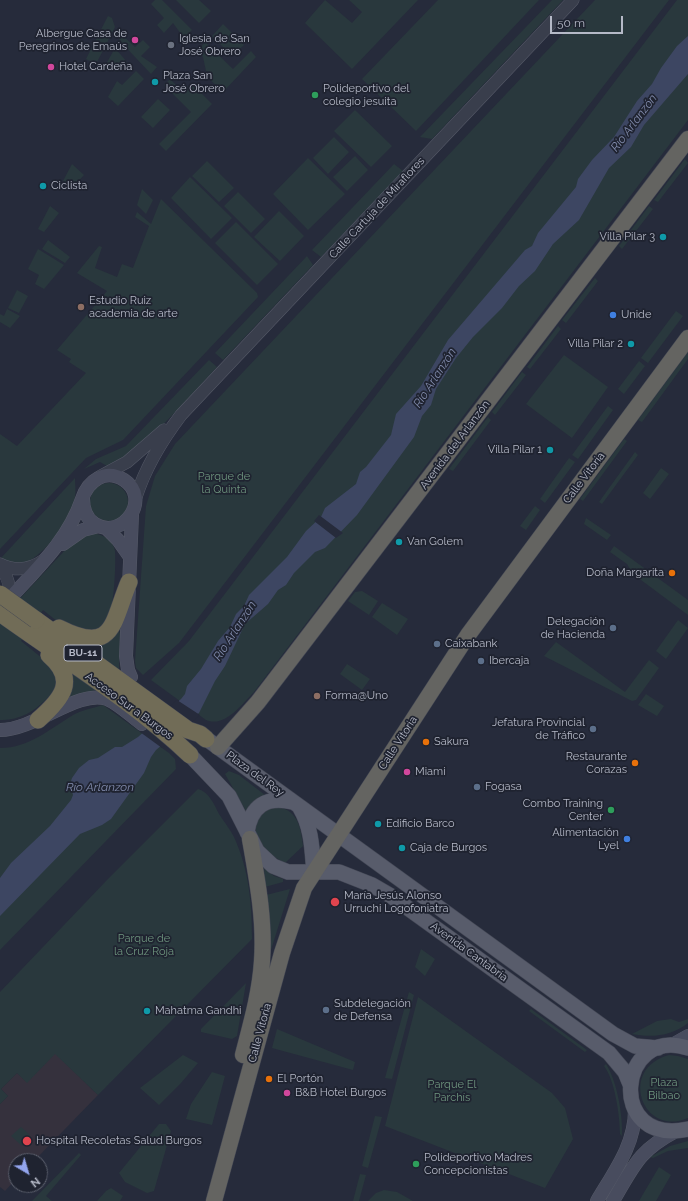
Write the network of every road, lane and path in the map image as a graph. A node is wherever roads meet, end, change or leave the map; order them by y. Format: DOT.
graph roads {
  1 [pos="572,0"];
  2 [pos="688,139"];
  3 [pos="688,338"];
  4 [pos="182,414"];
  5 [pos="101,476"];
  6 [pos="136,497"];
  7 [pos="82,498"];
  8 [pos="132,515"];
  9 [pos="102,527"];
  10 [pos="49,556"];
  11 [pos="130,557"];
  12 [pos="0,564"];
  13 [pos="0,568"];
  14 [pos="129,582"];
  15 [pos="2,605"];
  16 [pos="35,628"];
  17 [pos="119,688"];
  18 [pos="38,720"];
  19 [pos="1,729"];
  20 [pos="208,740"];
  21 [pos="196,760"];
  22 [pos="296,805"];
  23 [pos="248,835"];
  24 [pos="338,836"];
  25 [pos="314,873"];
  26 [pos="688,1036"];
  27 [pos="665,1046"];
  28 [pos="688,1048"];
  29 [pos="630,1084"];
  30 [pos="635,1110"];
  31 [pos="682,1130"];
  32 [pos="204,1201"];
  33 [pos="214,1201"];
  34 [pos="597,1201"];
  35 [pos="613,1201"];
  1 -- 4 [label="street, Calle Cartuja de Miraflores"];
  2 -- 20 [label="highway, Avenida del Arlanzón"];
  3 -- 24 [label="highway, Calle Vitoria"];
  4 -- 5 [label="street, Calle Cartuja de Miraflores"];
  4 -- 6 [label="street, Calle Cartuja de Miraflores"];
  5 -- 6 [label="main road"];
  5 -- 7 [label="main road"];
  6 -- 8 [label="main road"];
  7 -- 9 [label="main road"];
  7 -- 10 [label="main road"];
  8 -- 9 [label="main road"];
  8 -- 11 [label="main road"];
  9 -- 10 [label="main road"];
  9 -- 11 [label="main road"];
  10 -- 12 [label="street"];
  10 -- 15 [label="main road"];
  11 -- 14 [label="main road"];
  13 -- 15 [label="street"];
  14 -- 16 [label="highway"];
  14 -- 17 [label="main road"];
  15 -- 16 [label="highway, Acceso Sur a Burgos / BU-11, bridge"];
  16 -- 17 [label="highway, Acceso Sur a Burgos / BU-11"];
  16 -- 18 [label="highway"];
  17 -- 18 [label="main road"];
  17 -- 20 [label="highway"];
  17 -- 21 [label="highway, Acceso Sur a Burgos / BU-11"];
  18 -- 19 [label="main road"];
  20 -- 21 [label="main road, Plaza del Rey"];
  20 -- 22 [label="main road, Plaza del Rey"];
  21 -- 23 [label="main road"];
  22 -- 23 [label="main road, Plaza del Rey"];
  22 -- 24 [label="main road, Plaza del Rey"];
  22 -- 25 [label="main road, Plaza del Rey"];
  23 -- 25 [label="main road, Avenida Cantabria"];
  23 -- 32 [label="highway, Calle Vitoria"];
  24 -- 25 [label="highway, Calle Vitoria"];
  24 -- 27 [label="main road, Avenida Cantabria"];
  25 -- 29 [label="main road, Avenida Cantabria"];
  25 -- 33 [label="highway, Calle Vitoria"];
  26 -- 27 [label="main road"];
  27 -- 28 [label="main road"];
  27 -- 29 [label="main road"];
  29 -- 30 [label="main road"];
  30 -- 31 [label="main road"];
  30 -- 34 [label="main road"];
  31 -- 35 [label="main road"];
}
